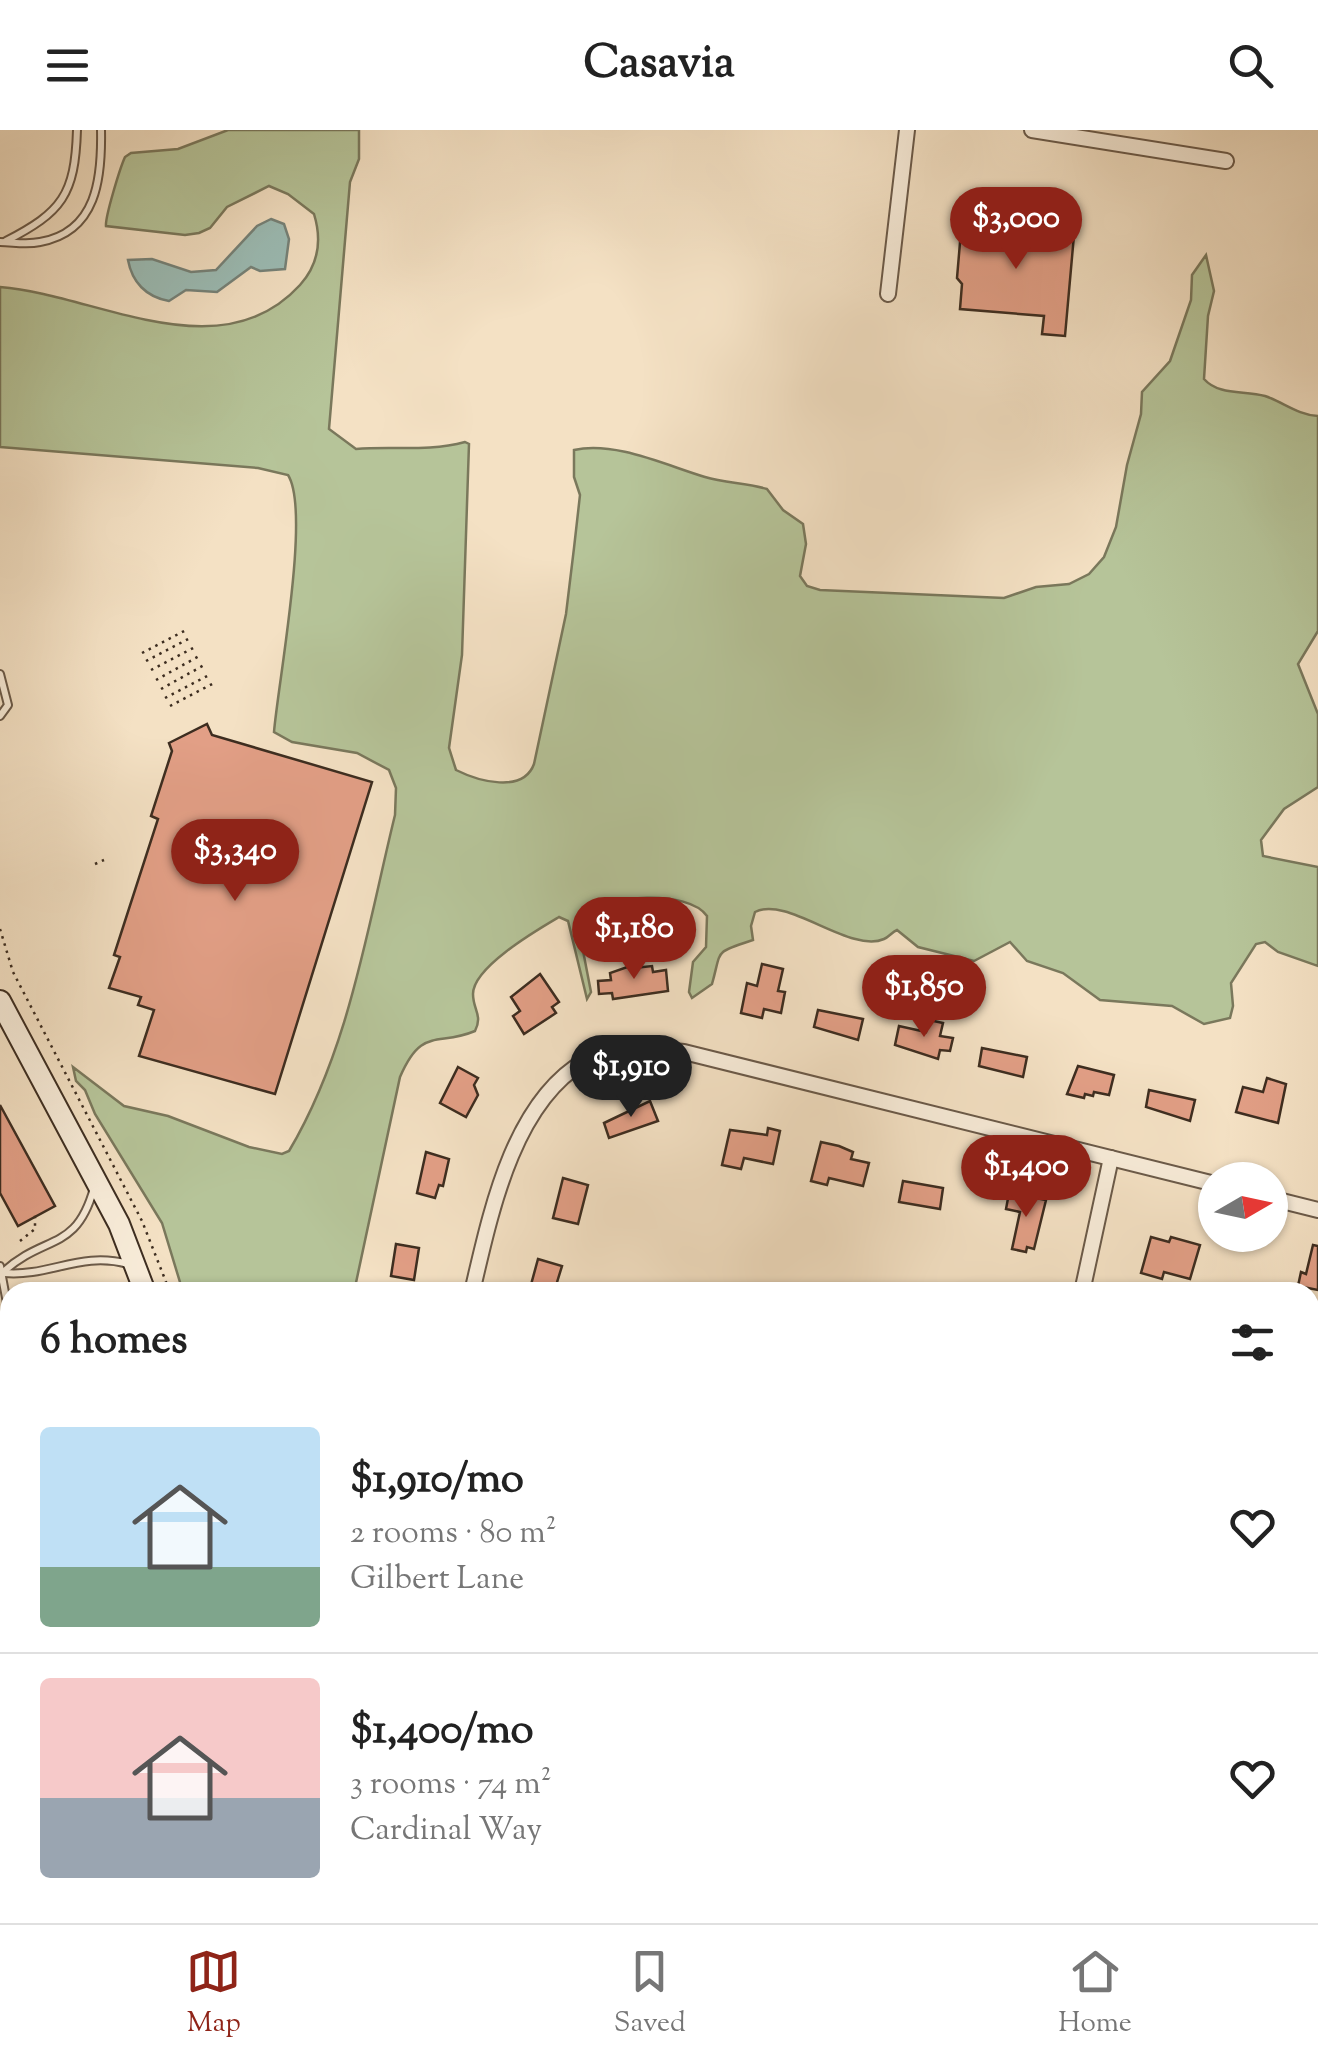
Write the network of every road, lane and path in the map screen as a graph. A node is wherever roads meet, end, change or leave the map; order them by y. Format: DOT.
graph roads {
  1 [pos="77,130"];
  2 [pos="102,130"];
  3 [pos="907,130"];
  4 [pos="1032,130"];
  5 [pos="1226,161"];
  6 [pos="2,242"];
  7 [pos="888,294"];
  8 [pos="188,629"];
  9 [pos="192,637"];
  10 [pos="197,646"];
  11 [pos="142,652"];
  12 [pos="202,655"];
  13 [pos="146,661"];
  14 [pos="206,664"];
  15 [pos="151,670"];
  16 [pos="0,674"];
  17 [pos="211,674"];
  18 [pos="156,680"];
  19 [pos="216,682"];
  20 [pos="160,689"];
  21 [pos="165,698"];
  22 [pos="4,705"];
  23 [pos="170,706"];
  24 [pos="0,716"];
  25 [pos="104,860"];
  26 [pos="95,864"];
  27 [pos="0,929"];
  28 [pos="0,1001"];
  29 [pos="1111,1158"];
  30 [pos="1198,1180"];
  31 [pos="96,1182"];
  32 [pos="1288,1202"];
  33 [pos="1318,1210"];
  34 [pos="35,1214"];
  35 [pos="20,1241"];
  36 [pos="137,1266"];
  37 [pos="1,1270"];
  38 [pos="142,1282"];
  39 [pos="166,1282"];
  40 [pos="474,1282"];
  41 [pos="1084,1282"];
  1 -- 6 [label="lane"];
  2 -- 6 [label="lane"];
  3 -- 7 [label="street"];
  4 -- 5 [label="street"];
  8 -- 11 [label="path"];
  9 -- 13 [label="path"];
  10 -- 15 [label="path"];
  12 -- 18 [label="path"];
  14 -- 20 [label="path"];
  16 -- 22 [label="lane"];
  17 -- 21 [label="path"];
  19 -- 23 [label="path"];
  22 -- 24 [label="lane"];
  25 -- 26 [label="path"];
  27 -- 39 [label="path"];
  28 -- 31 [label="street"];
  29 -- 30 [label="street"];
  29 -- 40 [label="street"];
  29 -- 41 [label="street"];
  31 -- 36 [label="street"];
  31 -- 37 [label="lane"];
  32 -- 33 [label="street"];
  34 -- 35 [label="path"];
  36 -- 37 [label="lane"];
  36 -- 38 [label="street"];
}
